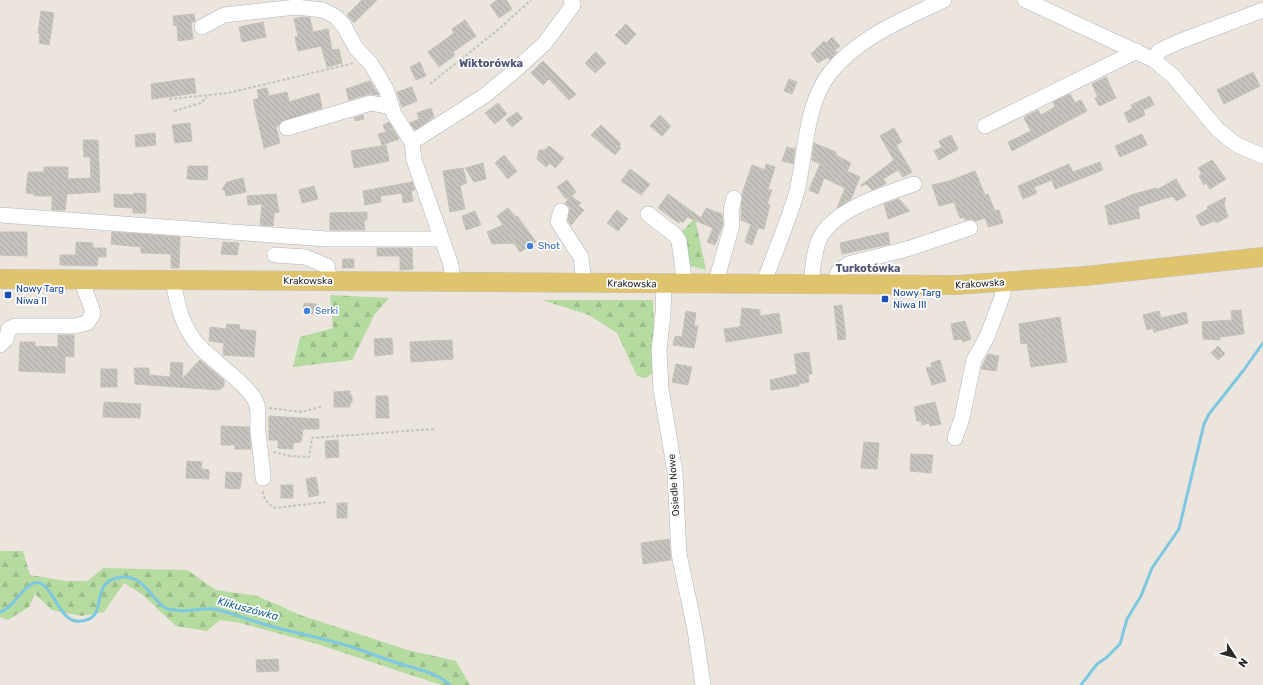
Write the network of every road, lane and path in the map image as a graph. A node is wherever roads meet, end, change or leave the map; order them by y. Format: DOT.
graph roads {
  1 [pos="531,0"];
  2 [pos="571,0"];
  3 [pos="944,0"];
  4 [pos="1025,0"];
  5 [pos="1263,10"];
  6 [pos="202,27"];
  7 [pos="1137,51"];
  8 [pos="367,60"];
  9 [pos="1154,60"];
  10 [pos="430,84"];
  11 [pos="208,96"];
  12 [pos="169,100"];
  13 [pos="391,107"];
  14 [pos="174,111"];
  15 [pos="985,126"];
  16 [pos="287,128"];
  17 [pos="412,142"];
  18 [pos="1263,156"];
  19 [pos="914,184"];
  20 [pos="734,198"];
  21 [pos="561,211"];
  22 [pos="0,214"];
  23 [pos="648,214"];
  24 [pos="970,228"];
  25 [pos="440,239"];
  26 [pos="275,255"];
  27 [pos="1263,257"];
  28 [pos="0,278"];
  29 [pos="82,279"];
  30 [pos="174,280"];
  31 [pos="330,281"];
  32 [pos="453,282"];
  33 [pos="1003,282"];
  34 [pos="584,284"];
  35 [pos="664,284"];
  36 [pos="685,284"];
  37 [pos="715,285"];
  38 [pos="765,285"];
  39 [pos="811,286"];
  40 [pos="835,286"];
  41 [pos="0,345"];
  42 [pos="257,405"];
  43 [pos="323,406"];
  44 [pos="434,429"];
  45 [pos="955,438"];
  46 [pos="261,449"];
  47 [pos="263,478"];
  48 [pos="327,502"];
  49 [pos="703,685"];
  1 -- 10 [label="path"];
  2 -- 17 [label="street"];
  3 -- 38 [label="street"];
  4 -- 7 [label="street"];
  5 -- 9 [label="street"];
  6 -- 8 [label="street"];
  7 -- 9 [label="street"];
  7 -- 15 [label="street"];
  8 -- 11 [label="path"];
  8 -- 13 [label="street"];
  9 -- 18 [label="street"];
  11 -- 12 [label="path"];
  11 -- 14 [label="path"];
  13 -- 16 [label="street"];
  13 -- 17 [label="street"];
  17 -- 25 [label="street"];
  19 -- 39 [label="street"];
  20 -- 37 [label="street"];
  21 -- 34 [label="street"];
  22 -- 25 [label="street"];
  23 -- 36 [label="street"];
  24 -- 40 [label="street"];
  25 -- 32 [label="street"];
  26 -- 31 [label="street"];
  27 -- 33 [label="main road, Krakowska"];
  28 -- 29 [label="main road, Krakowska"];
  29 -- 30 [label="main road, Krakowska"];
  29 -- 41 [label="street"];
  30 -- 31 [label="main road, Krakowska"];
  30 -- 42 [label="street"];
  31 -- 32 [label="main road, Krakowska"];
  32 -- 34 [label="main road, Krakowska"];
  33 -- 40 [label="main road, Krakowska"];
  33 -- 45 [label="street"];
  34 -- 35 [label="main road, Krakowska"];
  35 -- 36 [label="main road, Krakowska"];
  35 -- 49 [label="street, Osiedle Nowe"];
  36 -- 37 [label="main road, Krakowska"];
  37 -- 38 [label="main road, Krakowska"];
  38 -- 39 [label="main road, Krakowska"];
  39 -- 40 [label="main road, Krakowska"];
  42 -- 43 [label="path"];
  42 -- 46 [label="street"];
  44 -- 46 [label="path"];
  46 -- 47 [label="street"];
  47 -- 48 [label="path"];
}
